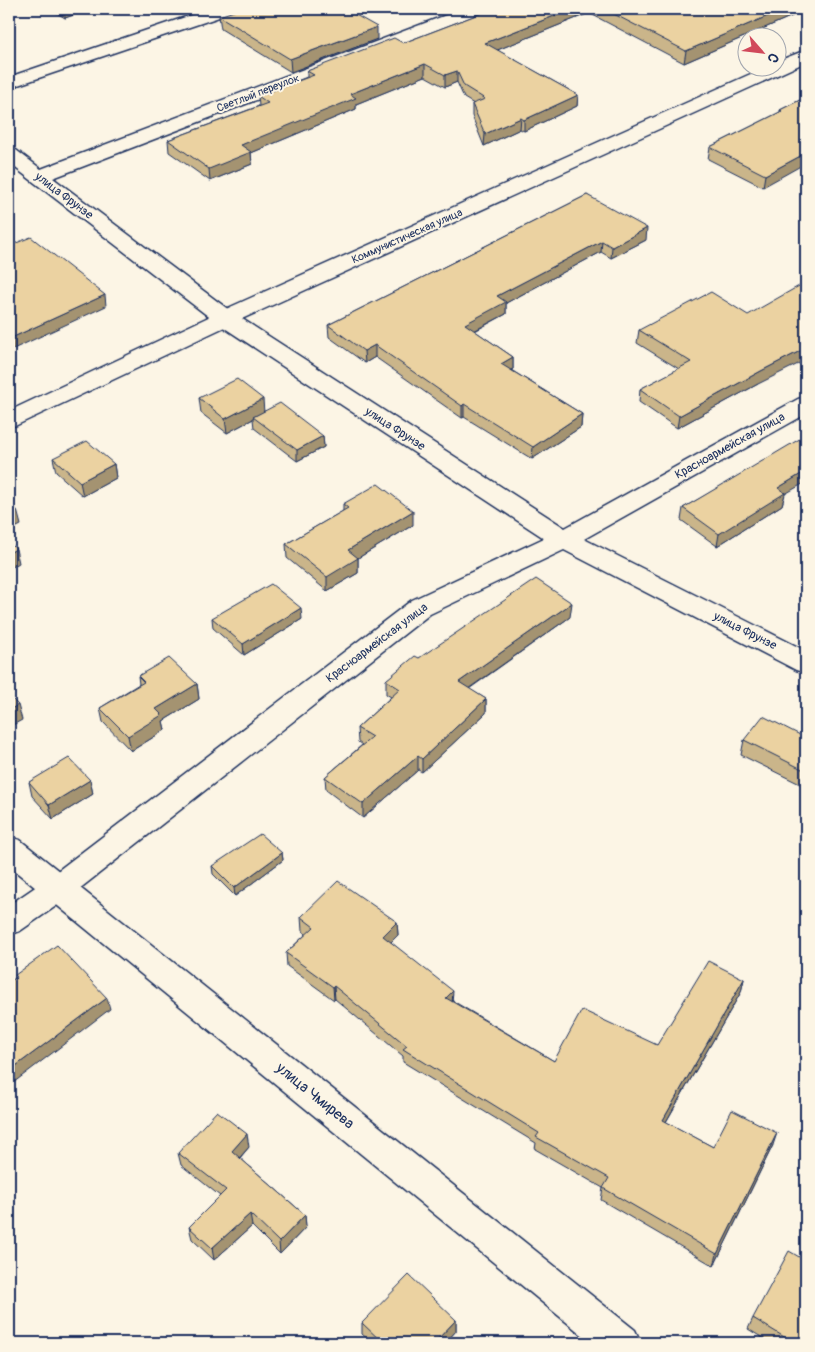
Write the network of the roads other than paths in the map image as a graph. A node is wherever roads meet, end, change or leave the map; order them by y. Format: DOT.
graph roads {
  1 [pos="225,9"];
  2 [pos="477,9"];
  3 [pos="806,55"];
  4 [pos="9,83"];
  5 [pos="9,154"];
  6 [pos="39,176"];
  7 [pos="224,318"];
  8 [pos="806,404"];
  9 [pos="9,420"];
  10 [pos="564,539"];
  11 [pos="806,663"];
  12 [pos="9,849"];
  13 [pos="58,888"];
  14 [pos="9,922"];
  15 [pos="622,1343"];
  1 -- 4 [label="street"];
  2 -- 6 [label="street, Светлый переулок"];
  3 -- 7 [label="street, Коммунистическая улица"];
  5 -- 6 [label="street, улица Фрунзе"];
  6 -- 7 [label="street, улица Фрунзе"];
  7 -- 9 [label="street, Коммунистическая улица"];
  7 -- 10 [label="street, улица Фрунзе"];
  8 -- 10 [label="street, Красноармейская улица"];
  10 -- 11 [label="street, улица Фрунзе"];
  10 -- 13 [label="street, Красноармейская улица"];
  12 -- 13 [label="street, улица Чмирева"];
  13 -- 14 [label="street, Красноармейская улица"];
  13 -- 15 [label="street, улица Чмирева"];
}
